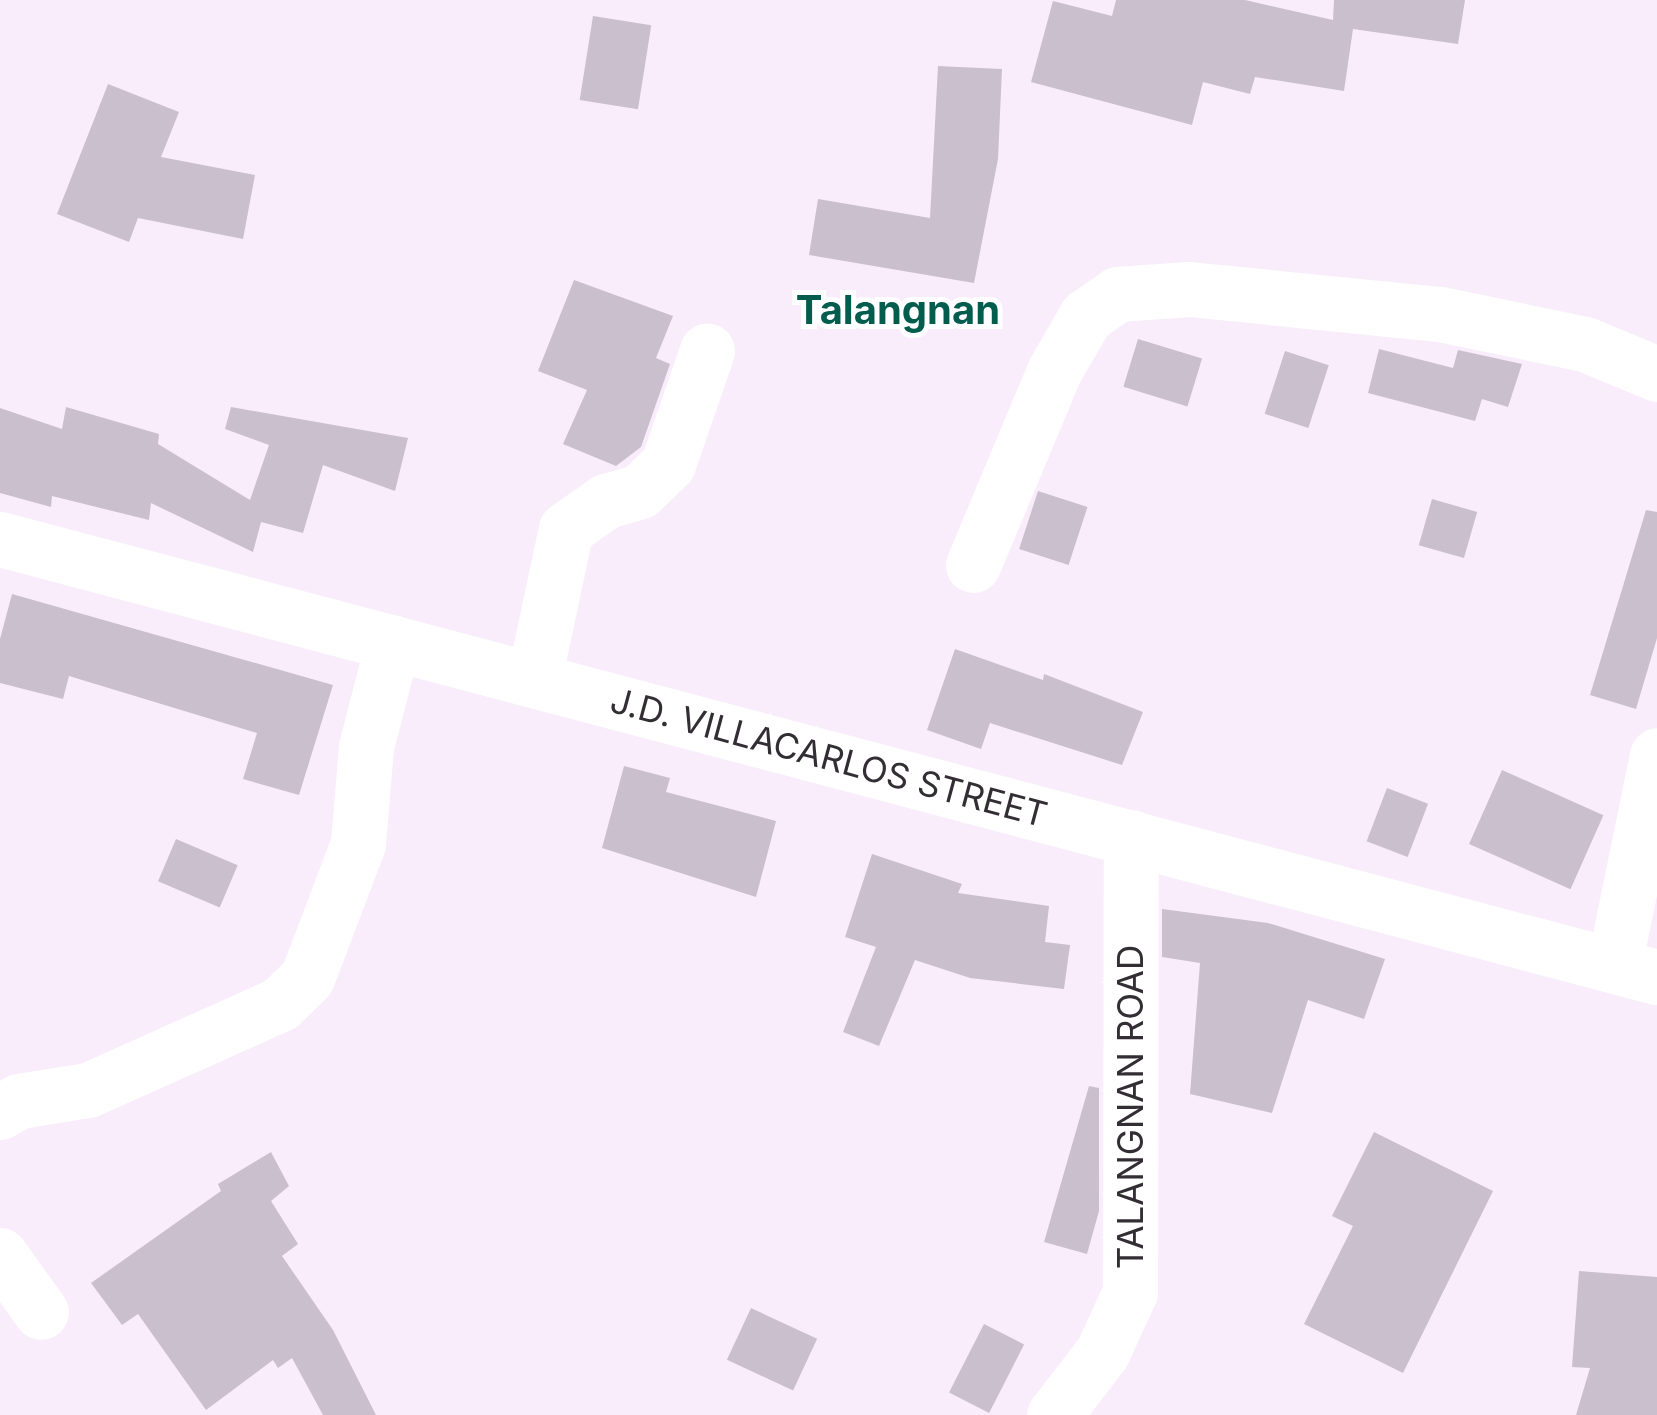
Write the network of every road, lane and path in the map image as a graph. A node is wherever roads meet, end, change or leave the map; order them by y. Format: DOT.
graph roads {
  1 [pos="707,351"];
  2 [pos="1657,374"];
  3 [pos="0,539"];
  4 [pos="973,566"];
  5 [pos="394,642"];
  6 [pos="534,680"];
  7 [pos="1657,755"];
  8 [pos="1130,837"];
  9 [pos="1636,971"];
  10 [pos="0,1112"];
  11 [pos="0,1255"];
  12 [pos="40,1312"];
  13 [pos="1054,1415"];
  1 -- 6 [label="street"];
  2 -- 4 [label="street"];
  3 -- 5 [label="street, J.D. VILLACARLOS STREET"];
  5 -- 6 [label="street, J.D. VILLACARLOS STREET"];
  5 -- 10 [label="street"];
  6 -- 8 [label="street, J.D. VILLACARLOS STREET"];
  7 -- 9 [label="street"];
  8 -- 9 [label="street, J.D. VILLACARLOS STREET"];
  8 -- 13 [label="street, TALANGNAN ROAD"];
  11 -- 12 [label="street"];
}
